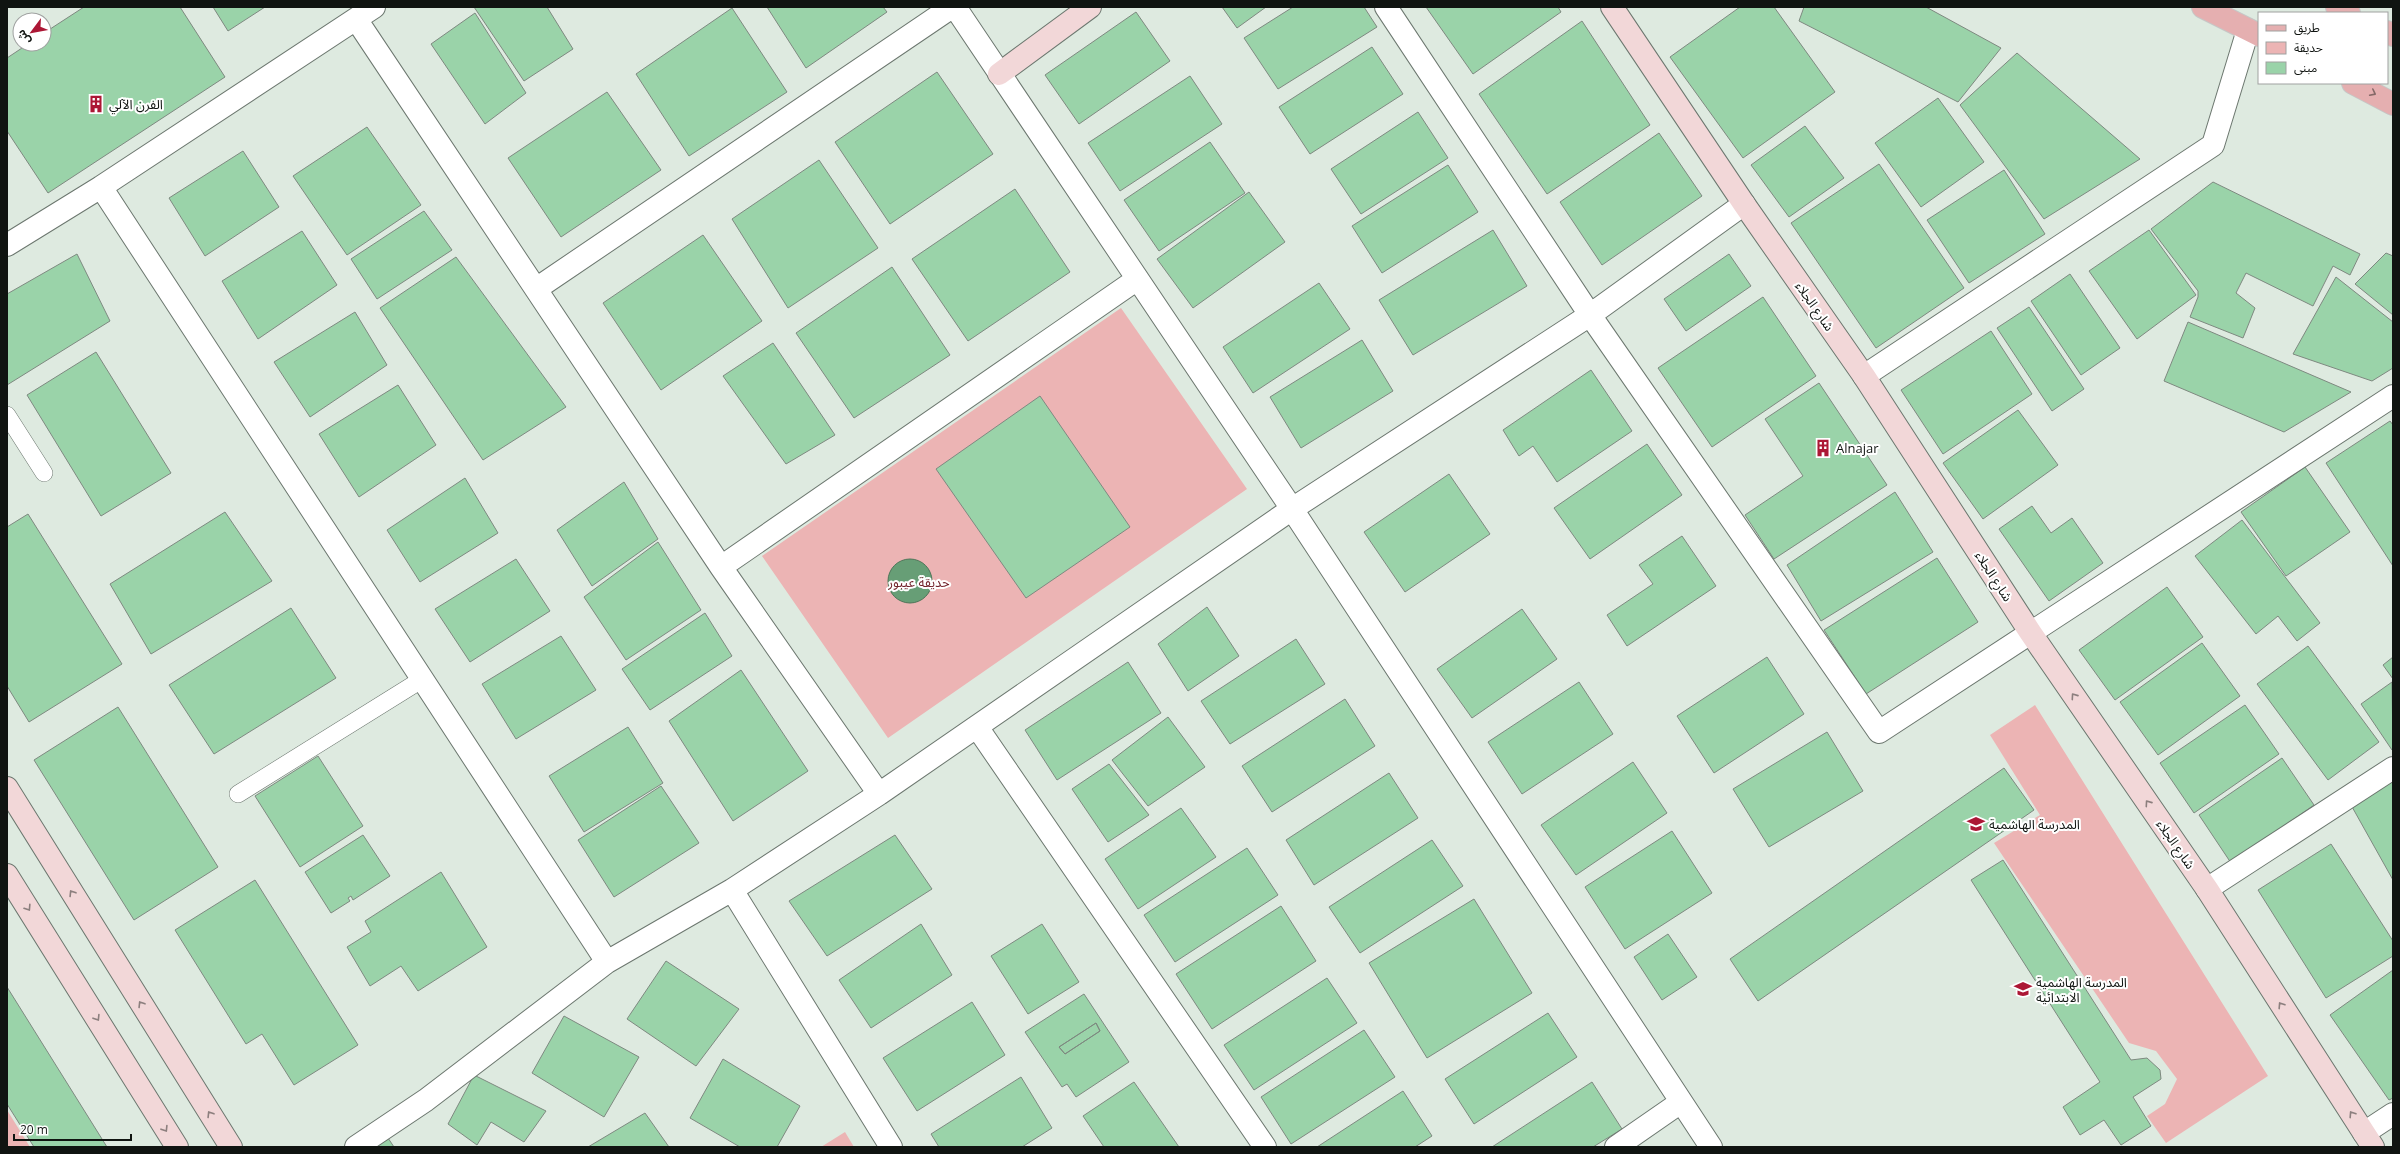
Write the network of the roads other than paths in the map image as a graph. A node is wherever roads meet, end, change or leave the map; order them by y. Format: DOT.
graph roads {
  1 [pos="374,7"];
  2 [pos="953,7"];
  3 [pos="1090,7"];
  4 [pos="1386,7"];
  5 [pos="2203,7"];
  6 [pos="2337,7"];
  7 [pos="1619,10"];
  8 [pos="2347,12"];
  9 [pos="356,19"];
  10 [pos="2254,32"];
  11 [pos="999,74"];
  12 [pos="2354,84"];
  13 [pos="2393,104"];
  14 [pos="101,187"];
  15 [pos="1744,204"];
  16 [pos="7,245"];
  17 [pos="1136,280"];
  18 [pos="536,289"];
  19 [pos="1590,316"];
  20 [pos="1864,376"];
  21 [pos="2393,396"];
  22 [pos="7,415"];
  23 [pos="44,473"];
  24 [pos="1292,510"];
  25 [pos="721,567"];
  26 [pos="2030,632"];
  27 [pos="421,680"];
  28 [pos="976,727"];
  29 [pos="2393,768"];
  30 [pos="7,788"];
  31 [pos="238,794"];
  32 [pos="879,794"];
  33 [pos="7,875"];
  34 [pos="2206,889"];
  35 [pos="732,890"];
  36 [pos="607,962"];
  37 [pos="1682,1102"];
  38 [pos="2393,1114"];
  39 [pos="2368,1140"];
  40 [pos="177,1147"];
  41 [pos="231,1147"];
  42 [pos="356,1147"];
  43 [pos="891,1147"];
  44 [pos="1265,1147"];
  45 [pos="1616,1147"];
  46 [pos="1711,1147"];
  1 -- 9 [label="street"];
  2 -- 11 [label="street"];
  2 -- 18 [label="street"];
  3 -- 11 [label="street"];
  4 -- 19 [label="street"];
  5 -- 10 [label="main road"];
  6 -- 8 [label="main road"];
  7 -- 15 [label="street, شارع الجلاء"];
  9 -- 14 [label="street"];
  9 -- 18 [label="street"];
  10 -- 20 [label="street"];
  11 -- 17 [label="street"];
  12 -- 13 [label="main road, one-way"];
  14 -- 16 [label="street"];
  14 -- 27 [label="street"];
  15 -- 19 [label="street"];
  15 -- 20 [label="street, شارع الجلاء"];
  17 -- 24 [label="street"];
  17 -- 25 [label="street"];
  18 -- 25 [label="street"];
  19 -- 24 [label="street"];
  19 -- 26 [label="street"];
  20 -- 26 [label="street, شارع الجلاء"];
  21 -- 26 [label="street"];
  22 -- 23 [label="lane"];
  24 -- 28 [label="street"];
  24 -- 37 [label="street"];
  25 -- 32 [label="street"];
  34 -- 26 [label="street, شارع الجلاء, one-way"];
  27 -- 31 [label="lane"];
  27 -- 36 [label="street"];
  28 -- 32 [label="street"];
  28 -- 44 [label="street"];
  29 -- 34 [label="street"];
  41 -- 30 [label="street, one-way"];
  32 -- 35 [label="street"];
  33 -- 40 [label="street, one-way"];
  39 -- 34 [label="street, شارع الجلاء, one-way"];
  35 -- 36 [label="street"];
  35 -- 43 [label="street"];
  36 -- 42 [label="street"];
  37 -- 45 [label="street"];
  37 -- 46 [label="street"];
  38 -- 39 [label="street"];
}
